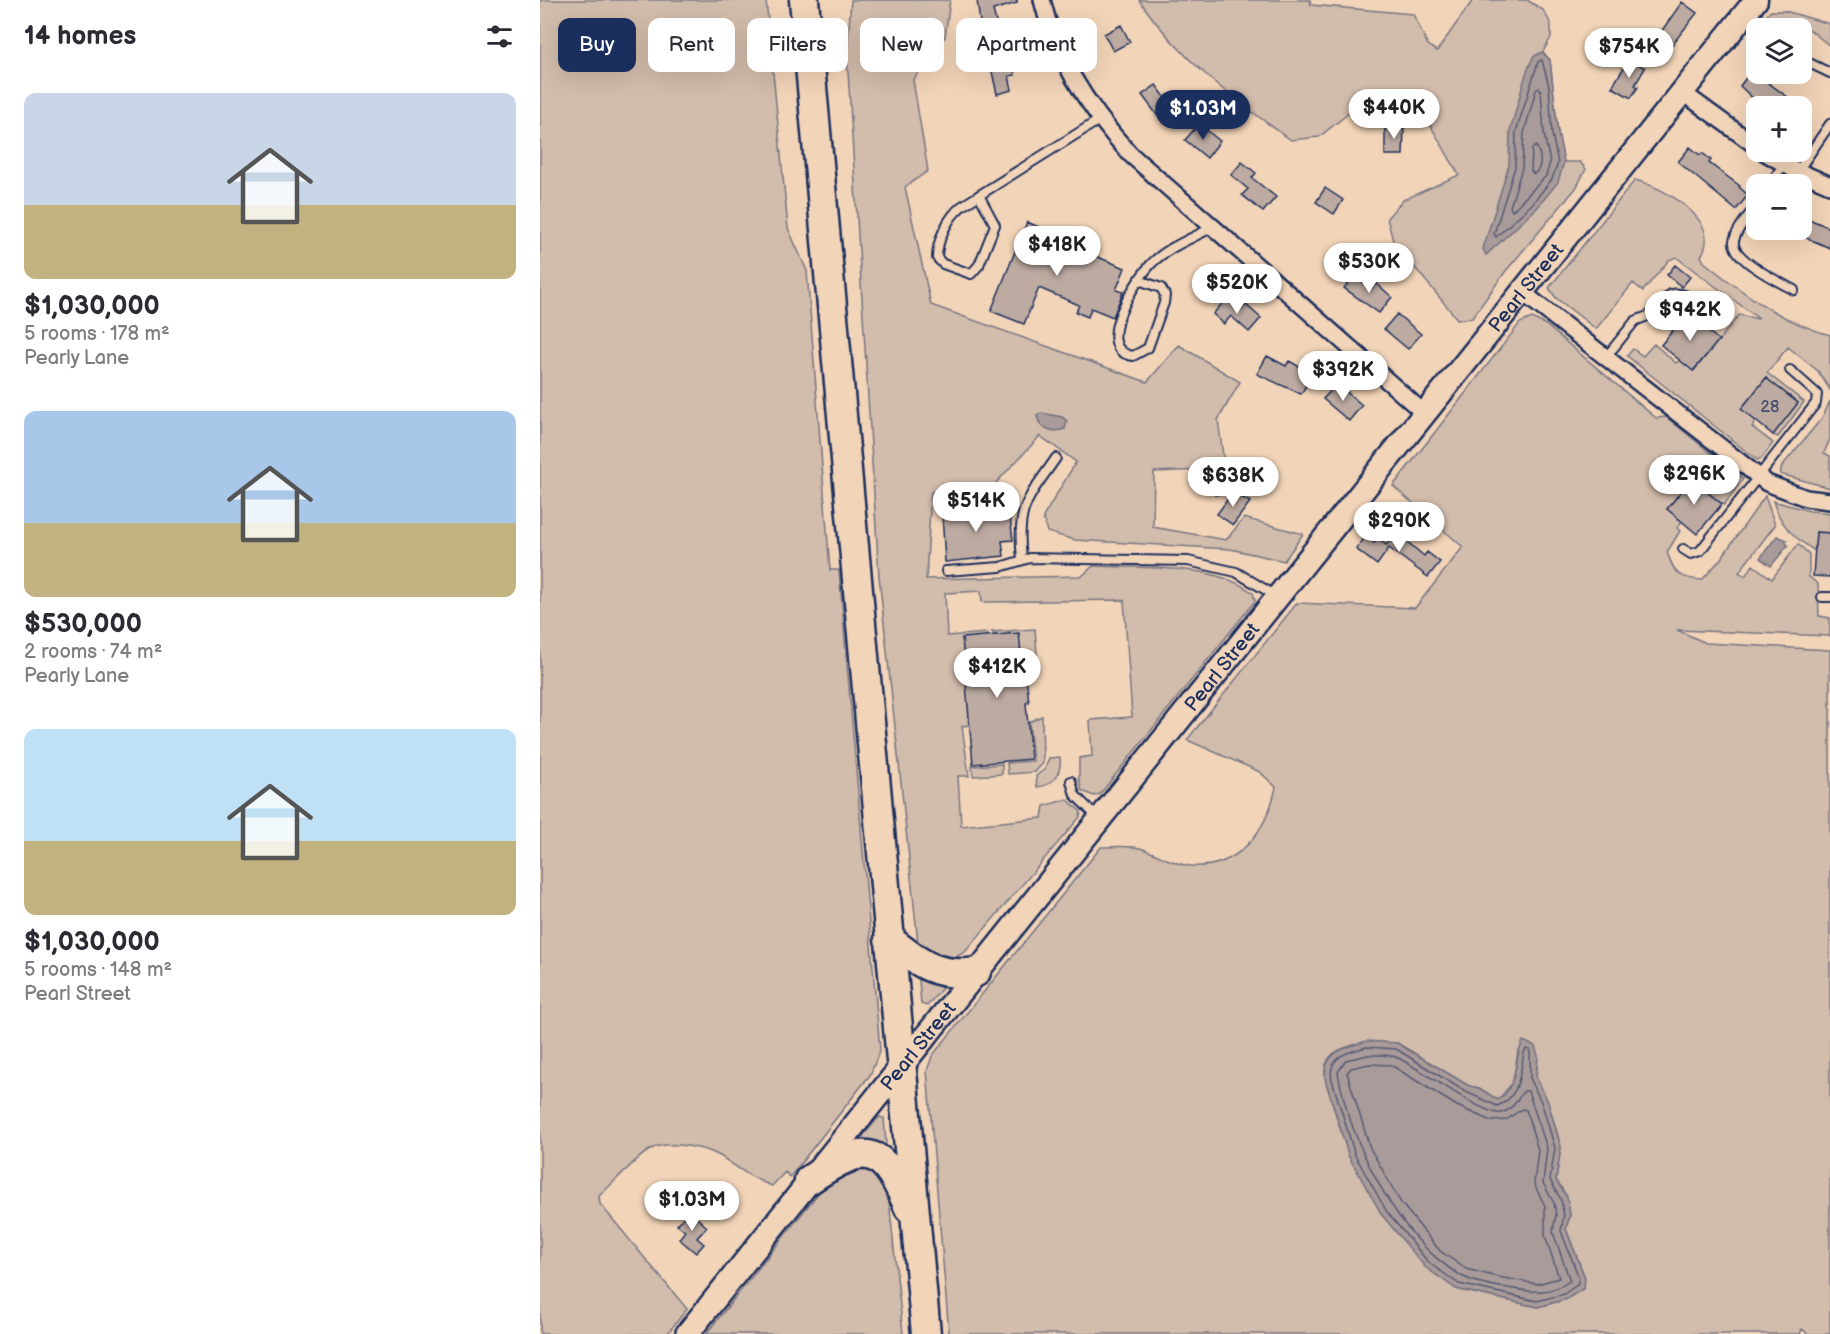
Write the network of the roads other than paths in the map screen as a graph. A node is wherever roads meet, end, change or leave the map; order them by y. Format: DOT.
graph roads {
  1 [pos="804,0"];
  2 [pos="1042,0"];
  3 [pos="1756,0"];
  4 [pos="1812,64"];
  5 [pos="1830,73"];
  6 [pos="1683,92"];
  7 [pos="1099,120"];
  8 [pos="1830,124"];
  9 [pos="1746,139"];
  10 [pos="1781,162"];
  11 [pos="1791,168"];
  12 [pos="1783,174"];
  13 [pos="1830,185"];
  14 [pos="979,195"];
  15 [pos="1746,221"];
  16 [pos="1213,227"];
  17 [pos="1139,280"];
  18 [pos="1794,290"];
  19 [pos="1522,292"];
  20 [pos="1715,318"];
  21 [pos="1607,356"];
  22 [pos="1790,370"];
  23 [pos="1424,413"];
  24 [pos="1056,458"];
  25 [pos="1758,477"];
  26 [pos="1830,501"];
  27 [pos="1683,549"];
  28 [pos="1022,559"];
  29 [pos="946,571"];
  30 [pos="1278,597"];
  31 [pos="1071,781"];
  32 [pos="1099,819"];
  33 [pos="890,939"];
  34 [pos="976,972"];
  35 [pos="902,1064"];
  36 [pos="809,1180"];
  37 [pos="917,1226"];
  38 [pos="687,1334"];
  39 [pos="926,1334"];
  1 -- 33 [label="highway"];
  2 -- 7 [label="street"];
  3 -- 6 [label="main road, Pearl Street"];
  4 -- 5 [label="lane"];
  6 -- 9 [label="street"];
  6 -- 19 [label="main road, Pearl Street"];
  7 -- 14 [label="lane"];
  7 -- 16 [label="street"];
  8 -- 11 [label="lane"];
  10 -- 11 [label="street"];
  11 -- 12 [label="lane"];
  11 -- 13 [label="street"];
  14 -- 14 [label="lane"];
  15 -- 18 [label="lane"];
  16 -- 17 [label="lane"];
  16 -- 23 [label="street"];
  17 -- 17 [label="lane"];
  19 -- 21 [label="street"];
  19 -- 23 [label="main road, Pearl Street"];
  20 -- 21 [label="lane"];
  21 -- 25 [label="street"];
  22 -- 25 [label="lane"];
  23 -- 30 [label="main road, Pearl Street"];
  24 -- 28 [label="lane"];
  25 -- 26 [label="street"];
  25 -- 27 [label="lane"];
  28 -- 29 [label="lane"];
  28 -- 30 [label="lane"];
  30 -- 32 [label="main road, Pearl Street"];
  31 -- 32 [label="lane"];
  32 -- 34 [label="main road, Pearl Street"];
  33 -- 34 [label="highway"];
  33 -- 35 [label="highway"];
  34 -- 35 [label="main road, Pearl Street"];
  35 -- 36 [label="main road, Pearl Street"];
  35 -- 37 [label="highway"];
  36 -- 37 [label="highway"];
  36 -- 38 [label="main road, Pearl Street"];
  37 -- 39 [label="highway"];
}
